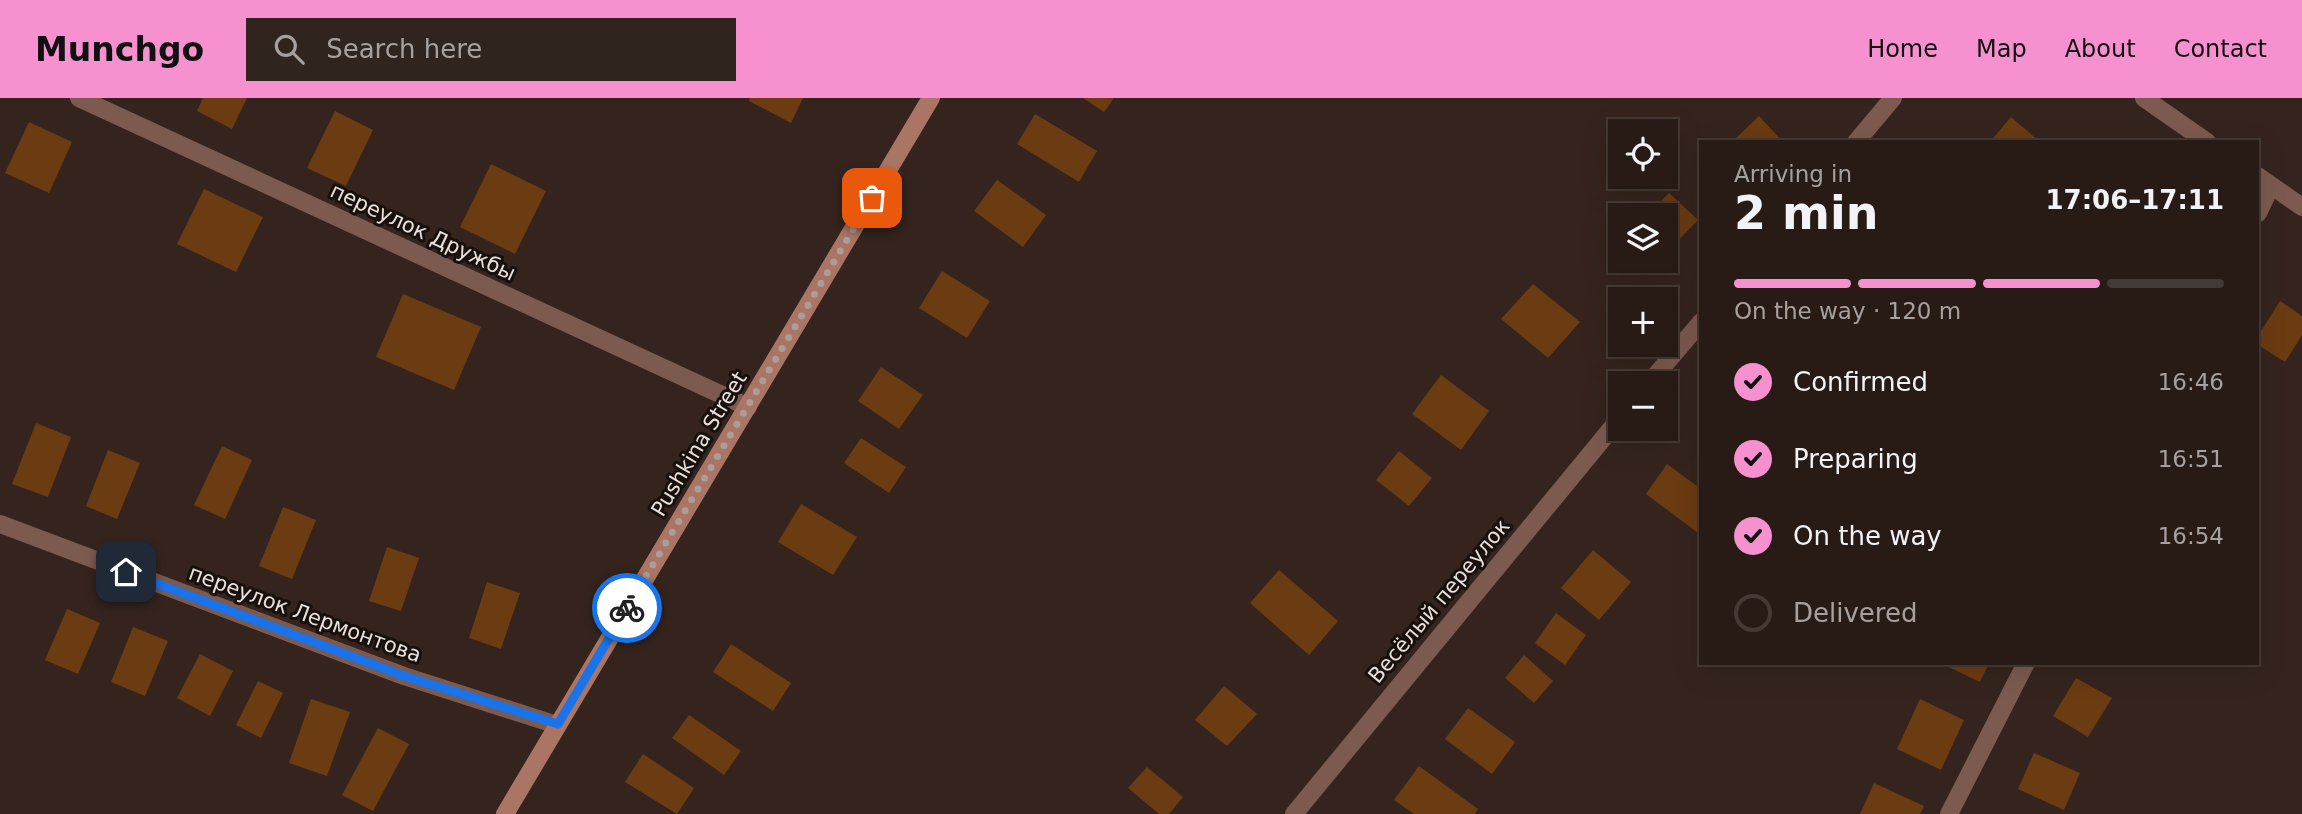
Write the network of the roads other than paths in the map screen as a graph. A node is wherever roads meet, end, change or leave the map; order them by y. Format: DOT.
graph roads {
  1 [pos="79,98"];
  2 [pos="1893,98"];
  3 [pos="2144,98"];
  4 [pos="925,100"];
  5 [pos="1858,140"];
  6 [pos="2204,140"];
  7 [pos="2264,181"];
  8 [pos="2302,207"];
  9 [pos="2259,208"];
  10 [pos="1699,324"];
  11 [pos="1659,371"];
  12 [pos="748,407"];
  13 [pos="1608,433"];
  14 [pos="0,524"];
  15 [pos="2025,665"];
  16 [pos="558,724"];
  17 [pos="505,814"];
  18 [pos="1294,814"];
  19 [pos="1949,814"];
  1 -- 12 [label="street, переулок Дружбы"];
  2 -- 5 [label="street"];
  3 -- 6 [label="street"];
  4 -- 12 [label="main road, Pushkina Street"];
  7 -- 8 [label="street"];
  7 -- 9 [label="street"];
  10 -- 11 [label="street"];
  12 -- 16 [label="main road, Pushkina Street"];
  13 -- 18 [label="street, Весёлый переулок"];
  14 -- 16 [label="street, переулок Лермонтова"];
  15 -- 19 [label="street"];
  16 -- 17 [label="main road, Pushkina Street"];
}
